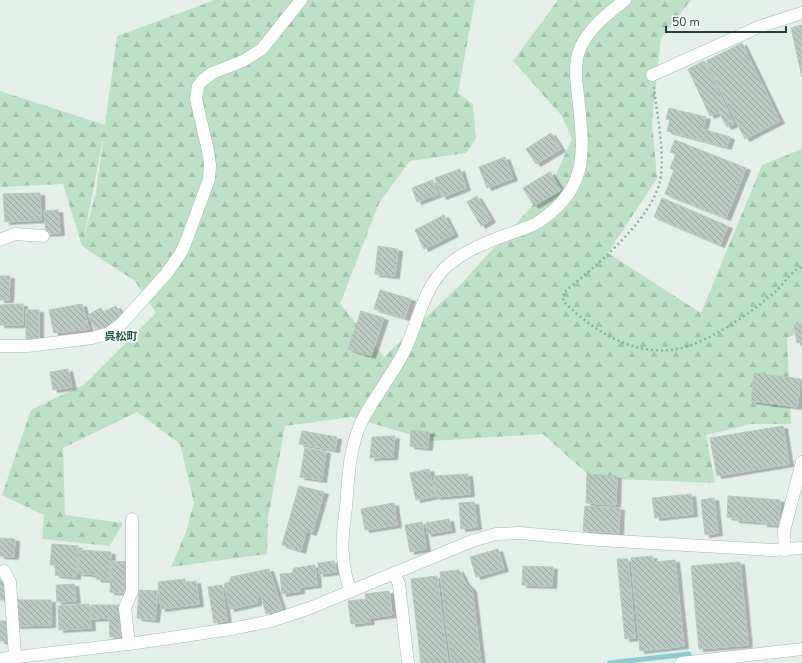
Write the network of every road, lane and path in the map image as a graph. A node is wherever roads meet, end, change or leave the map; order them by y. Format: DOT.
graph roads {
  1 [pos="301,0"];
  2 [pos="625,0"];
  3 [pos="802,13"];
  4 [pos="652,75"];
  5 [pos="43,236"];
  6 [pos="0,240"];
  7 [pos="802,267"];
  8 [pos="0,346"];
  9 [pos="802,462"];
  10 [pos="132,519"];
  11 [pos="802,548"];
  12 [pos="785,550"];
  13 [pos="4,571"];
  14 [pos="394,573"];
  15 [pos="351,591"];
  16 [pos="129,644"];
  17 [pos="802,649"];
  18 [pos="15,657"];
  19 [pos="0,659"];
  20 [pos="408,663"];
  21 [pos="682,663"];
  1 -- 8 [label="street"];
  2 -- 15 [label="street"];
  3 -- 4 [label="street"];
  4 -- 7 [label="path"];
  5 -- 6 [label="street"];
  9 -- 12 [label="street"];
  10 -- 16 [label="street"];
  11 -- 12 [label="street"];
  12 -- 14 [label="street"];
  13 -- 18 [label="street"];
  14 -- 15 [label="street"];
  14 -- 20 [label="street"];
  15 -- 16 [label="street"];
  16 -- 18 [label="street"];
  17 -- 21 [label="street"];
  18 -- 19 [label="street"];
}
